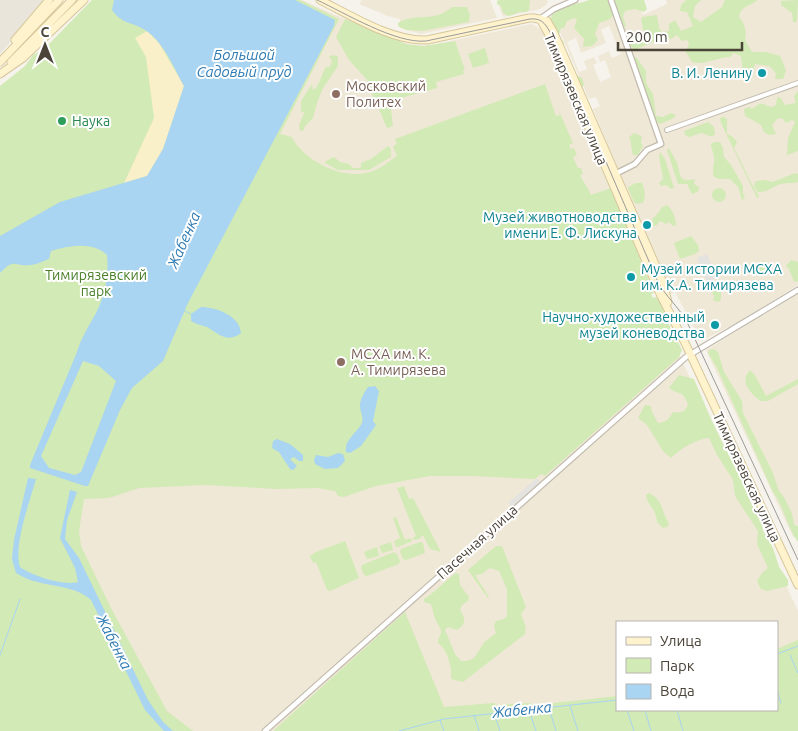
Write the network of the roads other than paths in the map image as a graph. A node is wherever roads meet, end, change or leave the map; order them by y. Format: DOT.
graph roads {
  1 [pos="49,0"];
  2 [pos="59,0"];
  3 [pos="72,0"];
  4 [pos="84,0"];
  5 [pos="320,0"];
  6 [pos="575,0"];
  7 [pos="611,0"];
  8 [pos="540,19"];
  9 [pos="0,61"];
  10 [pos="0,74"];
  11 [pos="798,83"];
  12 [pos="668,130"];
  13 [pos="612,176"];
  14 [pos="798,290"];
  15 [pos="690,354"];
  16 [pos="798,585"];
  17 [pos="265,731"];
  1 -- 9 [label="main road"];
  2 -- 9 [label="main road"];
  3 -- 10 [label="main road"];
  4 -- 10 [label="main road"];
  5 -- 8 [label="main road"];
  6 -- 8 [label="street"];
  7 -- 13 [label="street"];
  8 -- 13 [label="main road, Тимирязевская улица"];
  11 -- 12 [label="street"];
  13 -- 15 [label="main road, Тимирязевская улица"];
  14 -- 15 [label="street, Пасечная улица"];
  15 -- 16 [label="main road, Тимирязевская улица"];
  15 -- 17 [label="street, Пасечная улица"];
}
